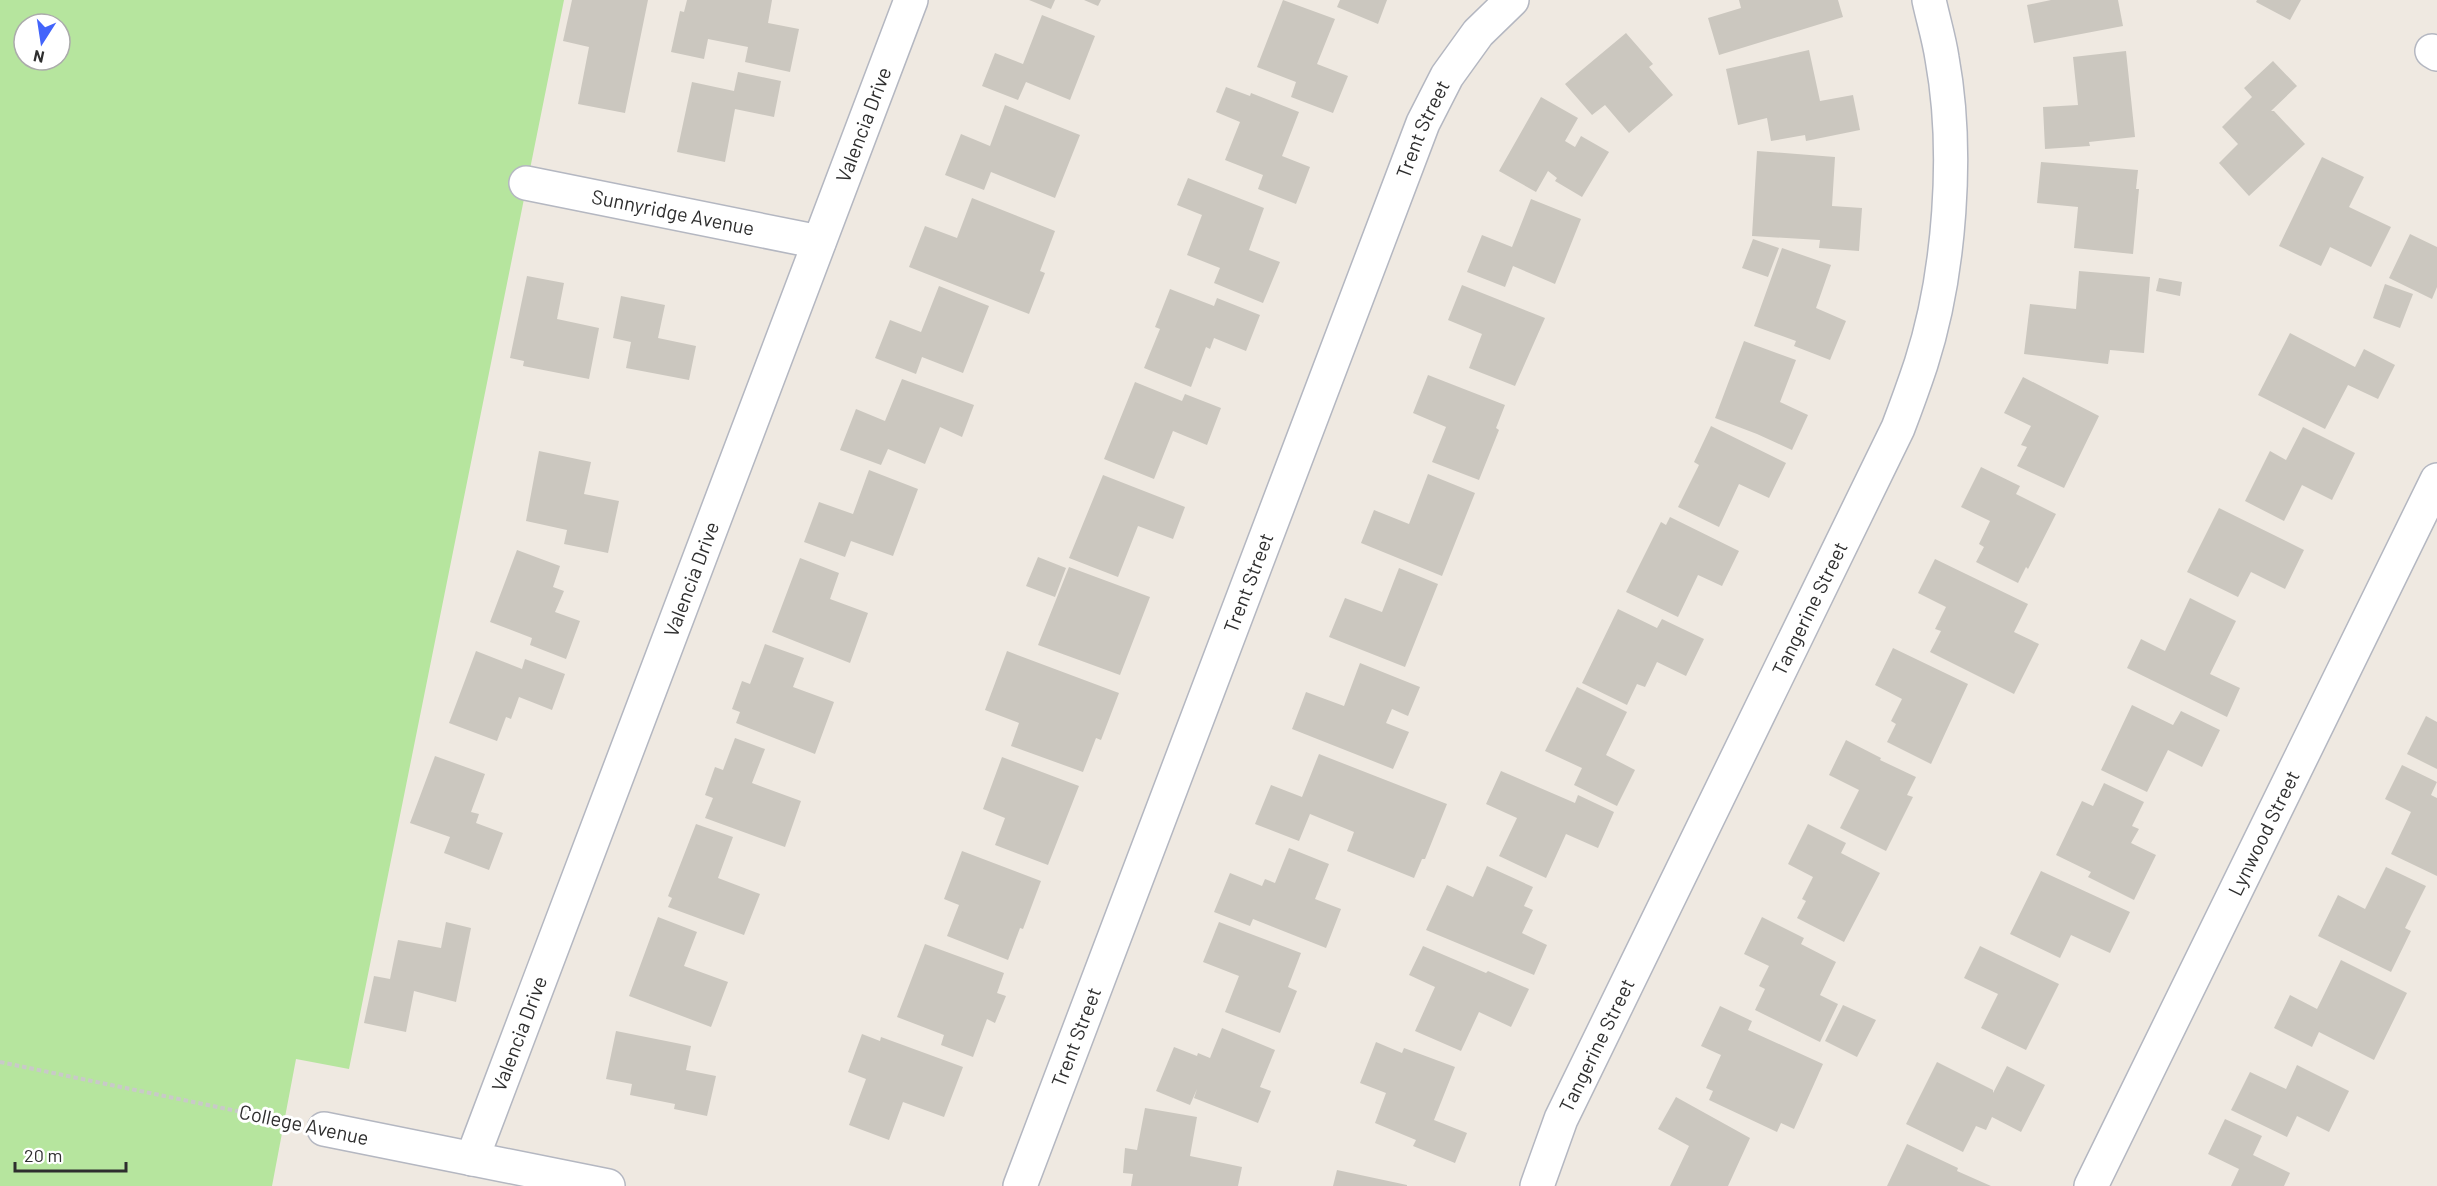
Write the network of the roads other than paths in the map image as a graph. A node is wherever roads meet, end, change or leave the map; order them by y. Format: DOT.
graph roads {
  1 [pos="911,0"];
  2 [pos="1512,0"];
  3 [pos="1929,0"];
  4 [pos="526,183"];
  5 [pos="819,242"];
  6 [pos="2437,480"];
  7 [pos="324,1129"];
  8 [pos="472,1159"];
  9 [pos="608,1186"];
  10 [pos="1020,1186"];
  11 [pos="1536,1186"];
  12 [pos="2091,1186"];
  1 -- 5 [label="street, Valencia Drive"];
  2 -- 10 [label="street, Trent Street"];
  3 -- 11 [label="street, Tangerine Street"];
  4 -- 5 [label="street, Sunnyridge Avenue"];
  5 -- 8 [label="street, Valencia Drive"];
  6 -- 12 [label="street, Lynwood Street"];
  7 -- 8 [label="street, College Avenue"];
  8 -- 9 [label="street, College Avenue"];
}
